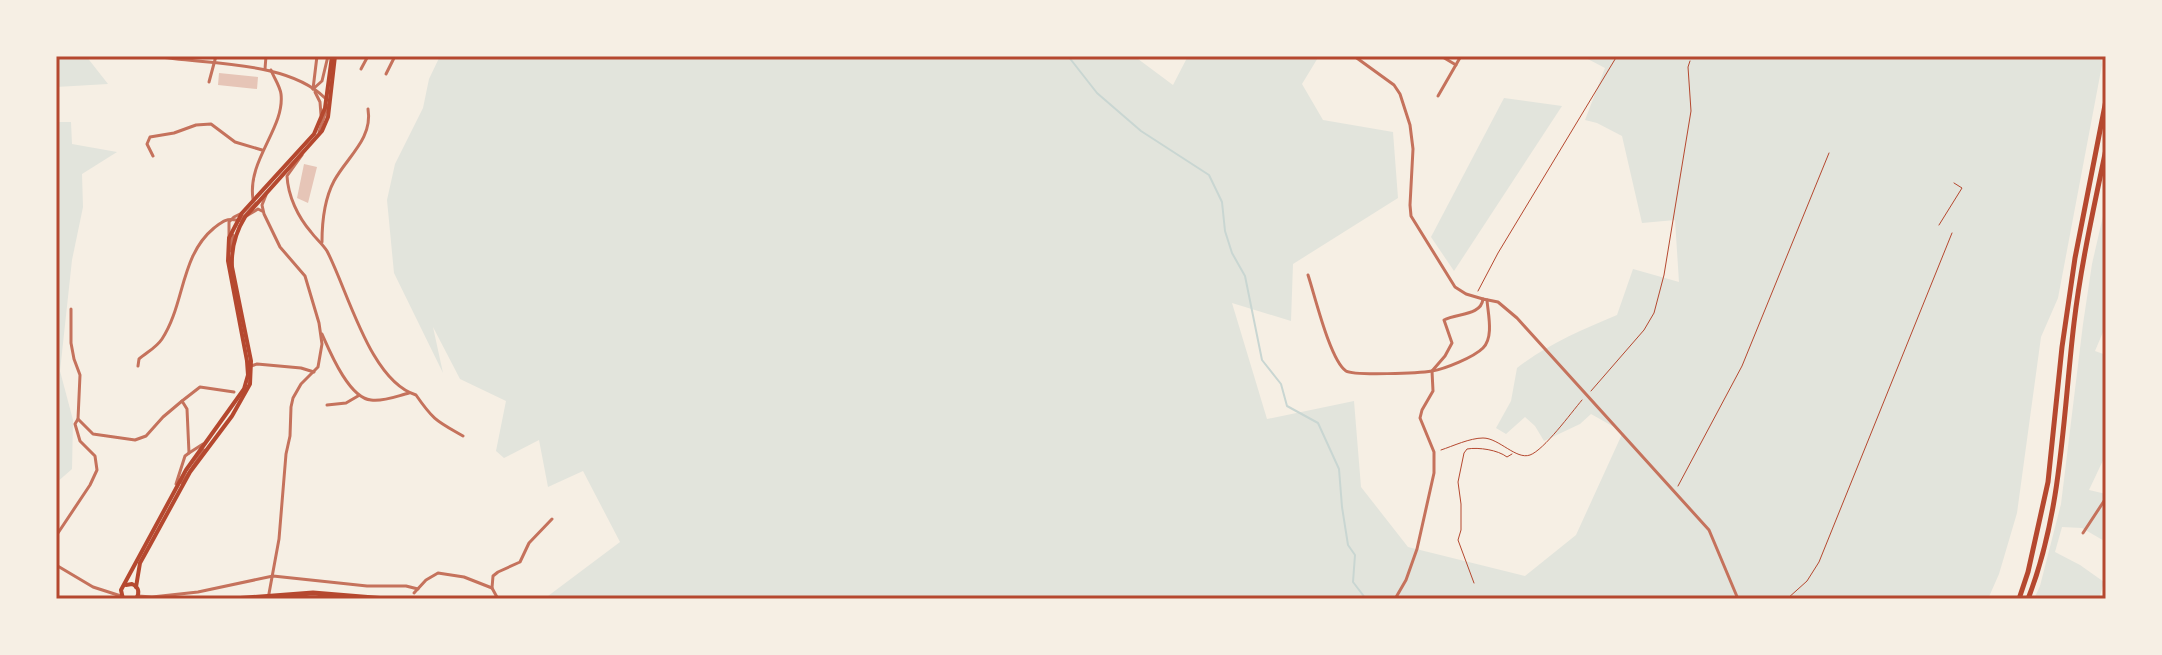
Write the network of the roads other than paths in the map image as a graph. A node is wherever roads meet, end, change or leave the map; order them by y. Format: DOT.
graph roads {
  1 [pos="155,56"];
  2 [pos="216,56"];
  3 [pos="266,56"];
  4 [pos="317,56"];
  5 [pos="332,56"];
  6 [pos="368,56"];
  7 [pos="395,56"];
  8 [pos="1354,56"];
  9 [pos="1441,56"];
  10 [pos="1461,56"];
  11 [pos="215,63"];
  12 [pos="1456,65"];
  13 [pos="265,69"];
  14 [pos="361,69"];
  15 [pos="271,70"];
  16 [pos="386,74"];
  17 [pos="209,82"];
  18 [pos="313,89"];
  19 [pos="1438,96"];
  20 [pos="326,99"];
  21 [pos="2106,100"];
  22 [pos="368,109"];
  23 [pos="320,123"];
  24 [pos="316,139"];
  25 [pos="2106,149"];
  26 [pos="262,150"];
  27 [pos="304,152"];
  28 [pos="153,156"];
  29 [pos="275,184"];
  30 [pos="288,184"];
  31 [pos="267,194"];
  32 [pos="262,199"];
  33 [pos="253,200"];
  34 [pos="264,214"];
  35 [pos="244,215"];
  36 [pos="234,224"];
  37 [pos="322,244"];
  38 [pos="232,255"];
  39 [pos="1308,275"];
  40 [pos="1485,299"];
  41 [pos="71,309"];
  42 [pos="320,332"];
  43 [pos="138,366"];
  44 [pos="250,366"];
  45 [pos="1432,371"];
  46 [pos="314,372"];
  47 [pos="234,392"];
  48 [pos="409,393"];
  49 [pos="358,396"];
  50 [pos="182,401"];
  51 [pos="327,405"];
  52 [pos="78,419"];
  53 [pos="463,436"];
  54 [pos="208,444"];
  55 [pos="189,453"];
  56 [pos="197,456"];
  57 [pos="188,465"];
  58 [pos="178,494"];
  59 [pos="2106,498"];
  60 [pos="552,519"];
  61 [pos="2083,533"];
  62 [pos="56,536"];
  63 [pos="56,565"];
  64 [pos="272,578"];
  65 [pos="137,587"];
  66 [pos="492,588"];
  67 [pos="123,595"];
  68 [pos="146,596"];
  69 [pos="137,598"];
  70 [pos="234,599"];
  71 [pos="268,599"];
  72 [pos="386,599"];
  73 [pos="498,599"];
  74 [pos="1395,599"];
  75 [pos="1738,599"];
  76 [pos="2019,599"];
  77 [pos="2028,599"];
  1 -- 11 [label="street"];
  2 -- 11 [label="street"];
  3 -- 13 [label="street"];
  4 -- 18 [label="street"];
  5 -- 18 [label="street"];
  5 -- 20 [label="main road"];
  5 -- 24 [label="main road"];
  6 -- 14 [label="street"];
  7 -- 16 [label="street"];
  8 -- 40 [label="street"];
  9 -- 12 [label="street"];
  10 -- 12 [label="street"];
  11 -- 13 [label="street"];
  11 -- 17 [label="street"];
  12 -- 19 [label="street"];
  13 -- 15 [label="street"];
  15 -- 18 [label="street"];
  15 -- 26 [label="street"];
  18 -- 20 [label="street"];
  18 -- 23 [label="street"];
  20 -- 23 [label="main road"];
  20 -- 24 [label="street"];
  21 -- 76 [label="highway"];
  22 -- 37 [label="street"];
  23 -- 33 [label="main road"];
  24 -- 27 [label="main road"];
  25 -- 77 [label="highway"];
  26 -- 28 [label="street"];
  26 -- 33 [label="street"];
  27 -- 29 [label="main road"];
  27 -- 30 [label="street"];
  29 -- 30 [label="street"];
  29 -- 31 [label="main road"];
  30 -- 37 [label="street"];
  31 -- 32 [label="main road"];
  31 -- 34 [label="street"];
  32 -- 35 [label="main road"];
  32 -- 36 [label="street"];
  33 -- 35 [label="main road"];
  34 -- 35 [label="street"];
  34 -- 42 [label="street"];
  35 -- 36 [label="main road"];
  35 -- 38 [label="main road"];
  36 -- 38 [label="street"];
  36 -- 43 [label="street"];
  36 -- 44 [label="main road"];
  37 -- 48 [label="street"];
  38 -- 44 [label="main road"];
  39 -- 45 [label="street"];
  40 -- 45 [label="street"];
  40 -- 45 [label="street"];
  40 -- 75 [label="street"];
  41 -- 52 [label="street"];
  42 -- 46 [label="street"];
  42 -- 49 [label="street"];
  44 -- 46 [label="street"];
  44 -- 54 [label="main road"];
  45 -- 74 [label="street"];
  46 -- 64 [label="street"];
  47 -- 50 [label="street"];
  48 -- 49 [label="street"];
  48 -- 53 [label="street"];
  49 -- 51 [label="street"];
  50 -- 52 [label="street"];
  50 -- 55 [label="street"];
  52 -- 62 [label="street"];
  54 -- 55 [label="street"];
  54 -- 56 [label="main road"];
  54 -- 58 [label="main road"];
  55 -- 56 [label="street"];
  55 -- 57 [label="street"];
  56 -- 57 [label="main road"];
  57 -- 58 [label="street"];
  57 -- 67 [label="main road"];
  58 -- 65 [label="main road"];
  59 -- 61 [label="street"];
  60 -- 66 [label="street"];
  63 -- 67 [label="street"];
  64 -- 66 [label="street"];
  64 -- 68 [label="street"];
  64 -- 71 [label="street"];
  65 -- 67 [label="main road"];
  65 -- 68 [label="street"];
  65 -- 69 [label="main road"];
  66 -- 73 [label="street"];
  68 -- 69 [label="street"];
  70 -- 72 [label="highway"];
}
